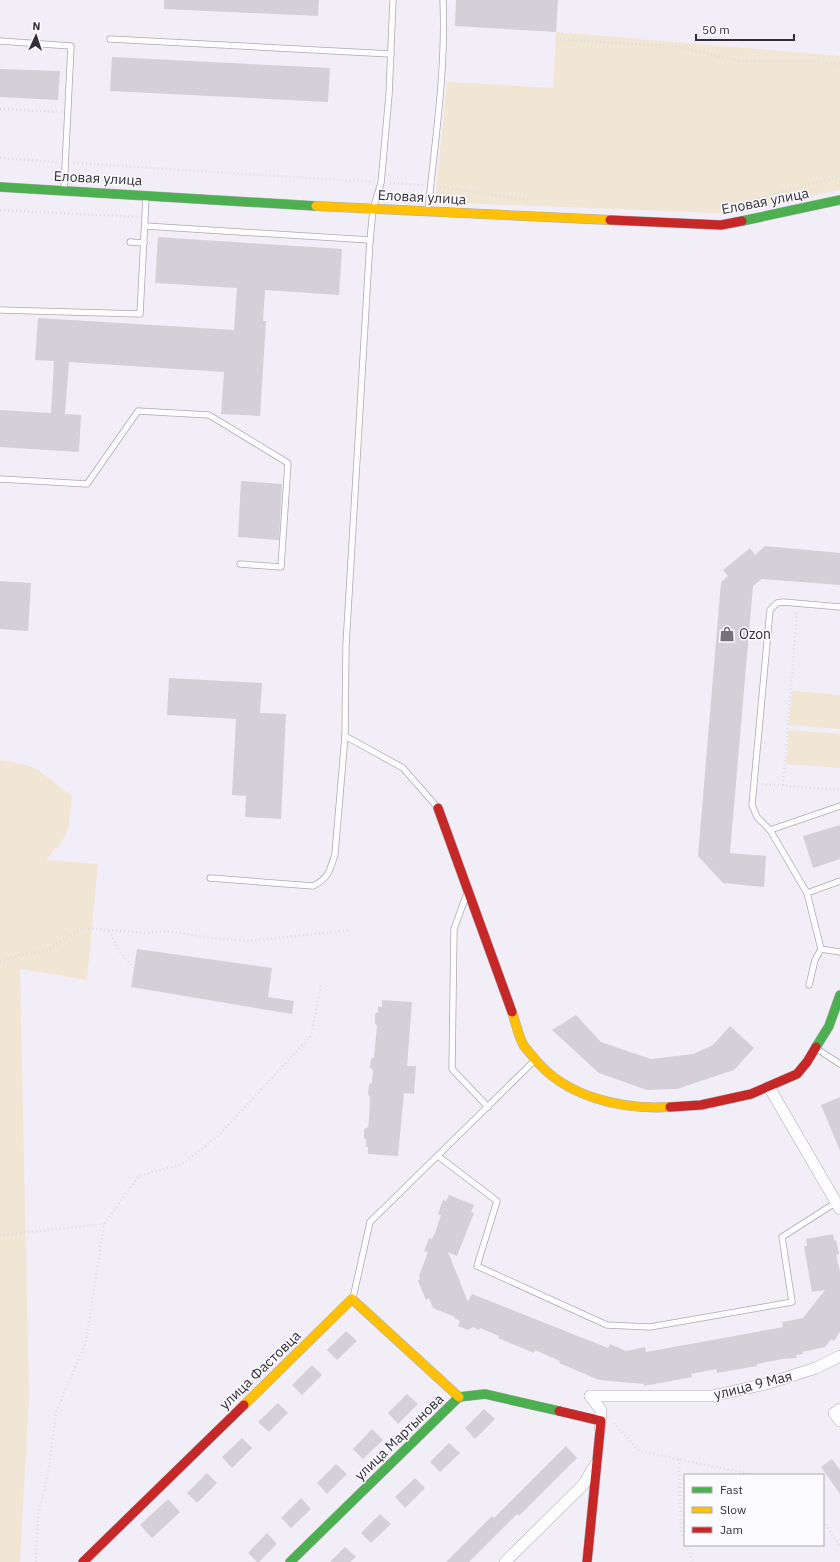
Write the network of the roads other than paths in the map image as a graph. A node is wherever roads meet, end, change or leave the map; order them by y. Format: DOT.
graph roads {
  1 [pos="393,0"];
  2 [pos="443,0"];
  3 [pos="110,39"];
  4 [pos="0,41"];
  5 [pos="391,54"];
  6 [pos="0,187"];
  7 [pos="64,191"];
  8 [pos="146,195"];
  9 [pos="840,200"];
  10 [pos="373,209"];
  11 [pos="428,211"];
  12 [pos="145,226"];
  13 [pos="370,240"];
  14 [pos="130,242"];
  15 [pos="144,243"];
  16 [pos="0,310"];
  17 [pos="0,479"];
  18 [pos="240,564"];
  19 [pos="840,607"];
  20 [pos="345,736"];
  21 [pos="840,806"];
  22 [pos="438,808"];
  23 [pos="770,830"];
  24 [pos="210,878"];
  25 [pos="840,881"];
  26 [pos="468,890"];
  27 [pos="807,893"];
  28 [pos="821,949"];
  29 [pos="840,952"];
  30 [pos="809,985"];
  31 [pos="840,995"];
  32 [pos="816,1048"];
  33 [pos="536,1060"];
  34 [pos="840,1064"];
  35 [pos="769,1087"];
  36 [pos="488,1107"];
  37 [pos="438,1156"];
  38 [pos="837,1206"];
  39 [pos="352,1299"];
  40 [pos="840,1356"];
  41 [pos="459,1398"];
  42 [pos="840,1409"];
  43 [pos="601,1421"];
  44 [pos="840,1421"];
  45 [pos="596,1463"];
  46 [pos="83,1562"];
  47 [pos="290,1562"];
  48 [pos="505,1562"];
  49 [pos="587,1562"];
  1 -- 5 [label="lane"];
  2 -- 11 [label="lane"];
  3 -- 5 [label="lane"];
  4 -- 7 [label="lane"];
  5 -- 10 [label="lane"];
  6 -- 7 [label="street, Еловая улица"];
  7 -- 8 [label="street, Еловая улица"];
  8 -- 10 [label="street, Еловая улица"];
  8 -- 12 [label="lane"];
  9 -- 11 [label="street, Еловая улица"];
  10 -- 11 [label="street, Еловая улица"];
  10 -- 13 [label="lane"];
  12 -- 13 [label="lane"];
  12 -- 15 [label="lane"];
  13 -- 20 [label="lane"];
  14 -- 15 [label="lane"];
  15 -- 16 [label="lane"];
  17 -- 18 [label="lane"];
  19 -- 23 [label="lane"];
  20 -- 22 [label="lane"];
  20 -- 24 [label="lane"];
  21 -- 23 [label="lane"];
  22 -- 26 [label="street"];
  23 -- 27 [label="lane"];
  25 -- 27 [label="lane"];
  26 -- 33 [label="street"];
  26 -- 36 [label="lane"];
  27 -- 28 [label="lane"];
  28 -- 29 [label="lane"];
  28 -- 30 [label="lane"];
  31 -- 32 [label="street"];
  32 -- 34 [label="lane"];
  32 -- 35 [label="street"];
  33 -- 35 [label="street"];
  33 -- 36 [label="lane"];
  35 -- 38 [label="street"];
  36 -- 37 [label="lane"];
  37 -- 38 [label="lane"];
  37 -- 39 [label="lane"];
  39 -- 41 [label="street"];
  39 -- 46 [label="street, улица Фастовца"];
  40 -- 43 [label="street, улица 9 Мая"];
  41 -- 43 [label="street, улица Мартынова"];
  41 -- 47 [label="street, улица Мартынова"];
  42 -- 44 [label="street"];
  43 -- 45 [label="street"];
  45 -- 48 [label="street"];
  45 -- 49 [label="street"];
}
